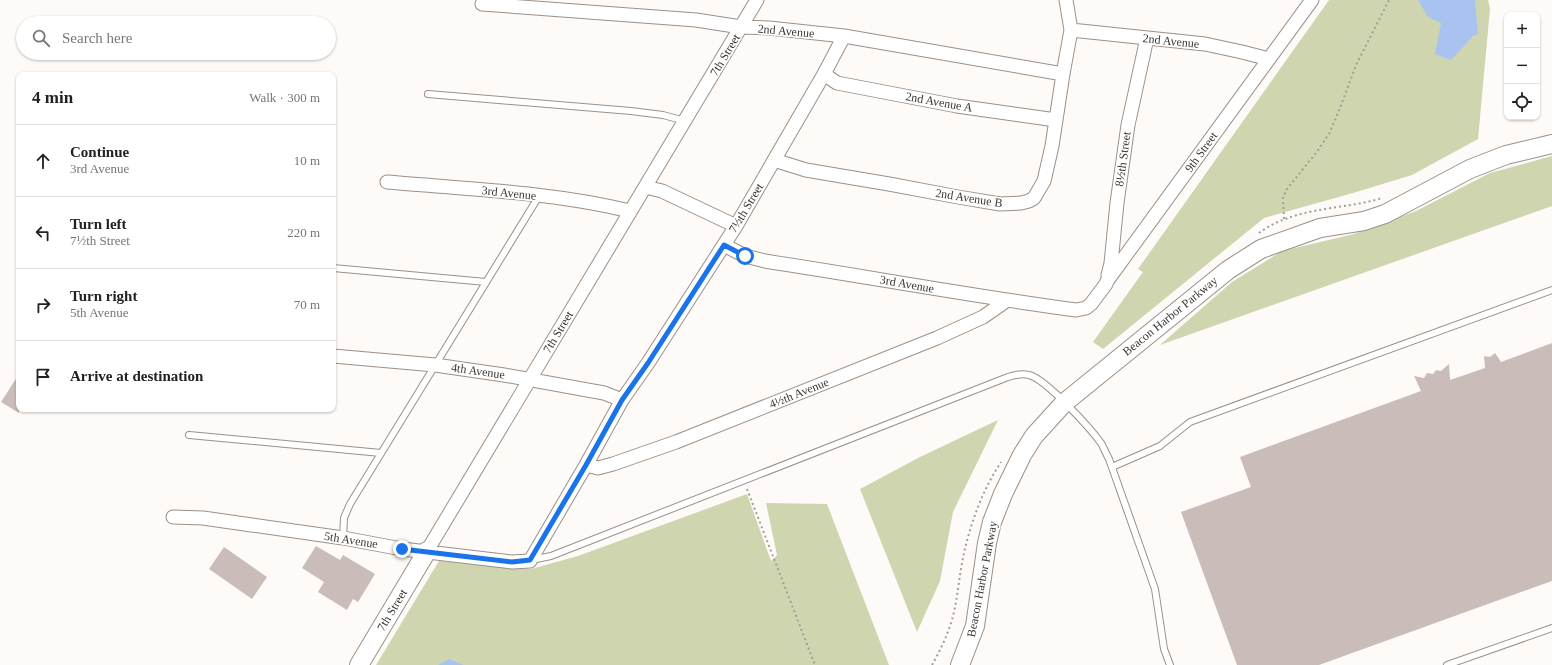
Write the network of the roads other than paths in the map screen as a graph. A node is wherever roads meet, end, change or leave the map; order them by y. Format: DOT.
graph roads {
  1 [pos="757,0"];
  2 [pos="1066,0"];
  3 [pos="1312,0"];
  4 [pos="482,4"];
  5 [pos="741,27"];
  6 [pos="1072,30"];
  7 [pos="844,36"];
  8 [pos="1147,38"];
  9 [pos="1269,59"];
  10 [pos="824,74"];
  11 [pos="1063,74"];
  12 [pos="428,94"];
  13 [pos="1056,120"];
  14 [pos="685,121"];
  15 [pos="1552,144"];
  16 [pos="774,160"];
  17 [pos="387,182"];
  18 [pos="646,187"];
  19 [pos="539,196"];
  20 [pos="630,211"];
  21 [pos="736,226"];
  22 [pos="724,245"];
  23 [pos="336,268"];
  24 [pos="1107,281"];
  25 [pos="486,282"];
  26 [pos="1552,290"];
  27 [pos="1006,301"];
  28 [pos="1091,304"];
  29 [pos="336,356"];
  30 [pos="435,365"];
  31 [pos="529,380"];
  32 [pos="622,400"];
  33 [pos="1064,403"];
  34 [pos="188,435"];
  35 [pos="381,454"];
  36 [pos="586,465"];
  37 [pos="1112,467"];
  38 [pos="173,517"];
  39 [pos="343,538"];
  40 [pos="427,551"];
  41 [pos="530,560"];
  42 [pos="1552,628"];
  43 [pos="359,665"];
  44 [pos="960,665"];
  45 [pos="1170,665"];
  46 [pos="1447,665"];
  1 -- 5 [label="street, 7th Street"];
  2 -- 6 [label="street, 2nd Avenue B"];
  3 -- 9 [label="street, 9th Street"];
  4 -- 5 [label="street, 2nd Avenue"];
  5 -- 7 [label="street, 2nd Avenue"];
  5 -- 14 [label="street, 7th Street"];
  6 -- 8 [label="street, 2nd Avenue"];
  6 -- 11 [label="street, 2nd Avenue B"];
  7 -- 10 [label="street, 7½th Street"];
  7 -- 11 [label="street, 2nd Avenue"];
  8 -- 9 [label="street, 2nd Avenue"];
  8 -- 24 [label="street, 8½th Street"];
  9 -- 24 [label="street, 9th Street"];
  10 -- 13 [label="street, 2nd Avenue A"];
  10 -- 16 [label="street, 7½th Street"];
  11 -- 13 [label="street, 2nd Avenue B"];
  12 -- 14 [label="lane"];
  13 -- 16 [label="street, 2nd Avenue B"];
  14 -- 18 [label="street, 7th Street"];
  15 -- 33 [label="street, Beacon Harbor Parkway"];
  16 -- 21 [label="street, 7½th Street"];
  17 -- 19 [label="street, 3rd Avenue"];
  18 -- 20 [label="street, 7th Street"];
  18 -- 21 [label="street"];
  19 -- 20 [label="street, 3rd Avenue"];
  19 -- 25 [label="lane"];
  20 -- 31 [label="street, 7th Street"];
  21 -- 22 [label="street, 7½th Street"];
  22 -- 27 [label="street, 3rd Avenue"];
  22 -- 32 [label="street, 7½th Street"];
  23 -- 25 [label="lane"];
  24 -- 28 [label="street, 9th Street"];
  25 -- 30 [label="lane"];
  26 -- 37 [label="lane"];
  27 -- 28 [label="street, 3rd Avenue"];
  27 -- 36 [label="street, 4½th Avenue"];
  29 -- 30 [label="street, 4th Avenue"];
  30 -- 31 [label="street, 4th Avenue"];
  30 -- 35 [label="lane"];
  31 -- 32 [label="street, 4th Avenue"];
  31 -- 40 [label="street, 7th Street"];
  32 -- 36 [label="street, 7½th Street"];
  33 -- 37 [label="lane"];
  33 -- 41 [label="lane"];
  33 -- 44 [label="street, Beacon Harbor Parkway"];
  34 -- 35 [label="lane"];
  35 -- 39 [label="lane"];
  36 -- 41 [label="street, 7½th Street"];
  37 -- 45 [label="lane"];
  38 -- 39 [label="street, 5th Avenue"];
  39 -- 40 [label="street, 5th Avenue"];
  40 -- 41 [label="street, 5th Avenue"];
  40 -- 43 [label="street, 7th Street"];
  42 -- 46 [label="lane"];
}
